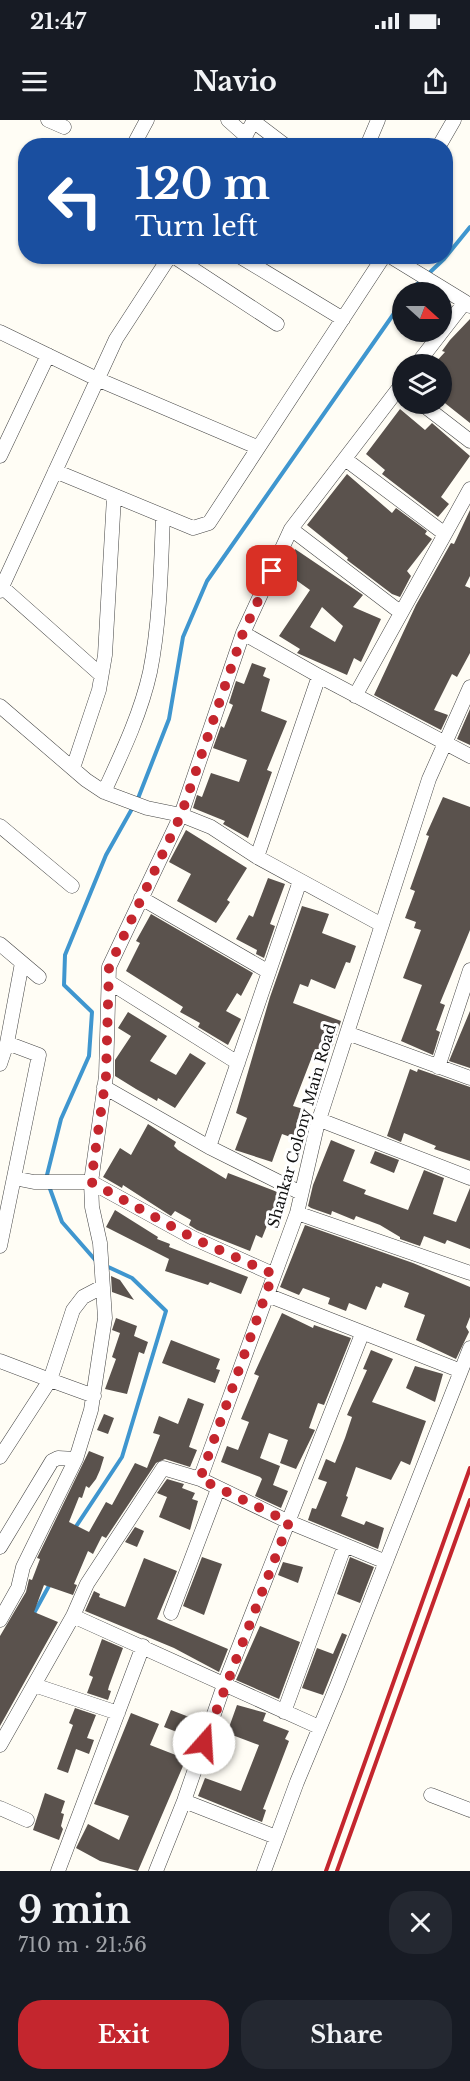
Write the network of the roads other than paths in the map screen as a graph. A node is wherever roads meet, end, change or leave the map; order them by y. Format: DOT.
graph roads {
  1 [pos="48,120"];
  2 [pos="147,120"];
  3 [pos="228,120"];
  4 [pos="378,120"];
  5 [pos="254,121"];
  6 [pos="452,121"];
  7 [pos="64,127"];
  8 [pos="137,138"];
  9 [pos="241,138"];
  10 [pos="245,138"];
  11 [pos="276,138"];
  12 [pos="370,138"];
  13 [pos="443,138"];
  14 [pos="167,264"];
  15 [pos="184,264"];
  16 [pos="252,264"];
  17 [pos="379,264"];
  18 [pos="403,264"];
  19 [pos="467,304"];
  20 [pos="343,319"];
  21 [pos="277,324"];
  22 [pos="0,333"];
  23 [pos="425,354"];
  24 [pos="48,355"];
  25 [pos="97,380"];
  26 [pos="392,398"];
  27 [pos="435,414"];
  28 [pos="470,441"];
  29 [pos="258,447"];
  30 [pos="0,456"];
  31 [pos="345,459"];
  32 [pos="55,471"];
  33 [pos="470,489"];
  34 [pos="114,497"];
  35 [pos="163,516"];
  36 [pos="291,529"];
  37 [pos="445,534"];
  38 [pos="1,589"];
  39 [pos="400,612"];
  40 [pos="243,633"];
  41 [pos="101,675"];
  42 [pos="319,676"];
  43 [pos="470,687"];
  44 [pos="355,696"];
  45 [pos="0,706"];
  46 [pos="443,744"];
  47 [pos="470,756"];
  48 [pos="73,768"];
  49 [pos="104,792"];
  50 [pos="181,815"];
  51 [pos="0,826"];
  52 [pos="257,857"];
  53 [pos="300,881"];
  54 [pos="72,886"];
  55 [pos="141,898"];
  56 [pos="382,926"];
  57 [pos="0,944"];
  58 [pos="22,963"];
  59 [pos="470,970"];
  60 [pos="269,972"];
  61 [pos="39,977"];
  62 [pos="109,982"];
  63 [pos="347,1033"];
  64 [pos="7,1043"];
  65 [pos="238,1063"];
  66 [pos="0,1064"];
  67 [pos="438,1067"];
  68 [pos="470,1078"];
  69 [pos="104,1087"];
  70 [pos="320,1120"];
  71 [pos="209,1147"];
  72 [pos="14,1178"];
  73 [pos="470,1178"];
  74 [pos="91,1182"];
  75 [pos="301,1194"];
  76 [pos="297,1213"];
  77 [pos="0,1246"];
  78 [pos="470,1273"];
  79 [pos="273,1274"];
  80 [pos="101,1283"];
  81 [pos="267,1295"];
  82 [pos="362,1334"];
  83 [pos="470,1348"];
  84 [pos="0,1361"];
  85 [pos="461,1371"];
  86 [pos="50,1380"];
  87 [pos="94,1396"];
  88 [pos="0,1457"];
  89 [pos="76,1459"];
  90 [pos="200,1479"];
  91 [pos="218,1489"];
  92 [pos="289,1522"];
  93 [pos="345,1545"];
  94 [pos="0,1546"];
  95 [pos="386,1562"];
  96 [pos="171,1613"];
  97 [pos="1,1616"];
  98 [pos="73,1616"];
  99 [pos="144,1646"];
  100 [pos="34,1684"];
  101 [pos="224,1685"];
  102 [pos="284,1712"];
  103 [pos="118,1713"];
  104 [pos="319,1727"];
  105 [pos="0,1745"];
  106 [pos="431,1795"];
  107 [pos="184,1801"];
  108 [pos="0,1808"];
  109 [pos="470,1810"];
  110 [pos="27,1820"];
  111 [pos="276,1837"];
  112 [pos="58,1871"];
  113 [pos="156,1871"];
  114 [pos="264,1871"];
  1 -- 7 [label="street"];
  2 -- 8 [label="street"];
  3 -- 9 [label="street"];
  4 -- 12 [label="street"];
  5 -- 10 [label="street"];
  5 -- 11 [label="street"];
  6 -- 13 [label="street"];
  14 -- 25 [label="street"];
  15 -- 21 [label="street"];
  16 -- 20 [label="street"];
  17 -- 20 [label="street"];
  18 -- 19 [label="street"];
  19 -- 23 [label="street"];
  20 -- 29 [label="street"];
  22 -- 24 [label="street"];
  24 -- 25 [label="street"];
  24 -- 30 [label="street"];
  25 -- 29 [label="street"];
  25 -- 32 [label="street"];
  26 -- 31 [label="street"];
  27 -- 28 [label="street"];
  29 -- 35 [label="street"];
  31 -- 36 [label="street"];
  31 -- 37 [label="street"];
  32 -- 34 [label="street"];
  32 -- 38 [label="street"];
  33 -- 37 [label="street"];
  34 -- 35 [label="street"];
  34 -- 41 [label="street"];
  35 -- 49 [label="street"];
  36 -- 39 [label="street"];
  36 -- 40 [label="street"];
  37 -- 39 [label="street"];
  38 -- 41 [label="street"];
  39 -- 44 [label="street"];
  40 -- 42 [label="street"];
  40 -- 50 [label="street"];
  41 -- 48 [label="street"];
  42 -- 44 [label="street"];
  42 -- 52 [label="street"];
  43 -- 46 [label="street, Shankar Colony Main Road"];
  44 -- 46 [label="street"];
  45 -- 48 [label="street"];
  46 -- 47 [label="street"];
  46 -- 56 [label="street, Shankar Colony Main Road"];
  48 -- 49 [label="street"];
  49 -- 50 [label="street"];
  50 -- 52 [label="street"];
  50 -- 55 [label="street"];
  51 -- 54 [label="street"];
  52 -- 53 [label="street"];
  53 -- 56 [label="street"];
  53 -- 60 [label="street"];
  55 -- 60 [label="street"];
  55 -- 62 [label="street"];
  56 -- 63 [label="street, Shankar Colony Main Road"];
  57 -- 58 [label="street"];
  58 -- 61 [label="street"];
  58 -- 64 [label="street"];
  59 -- 67 [label="street"];
  60 -- 65 [label="street"];
  62 -- 65 [label="street"];
  62 -- 69 [label="street"];
  63 -- 67 [label="street"];
  63 -- 70 [label="street, Shankar Colony Main Road"];
  64 -- 66 [label="street"];
  64 -- 72 [label="street"];
  65 -- 71 [label="street"];
  67 -- 68 [label="street"];
  69 -- 71 [label="street"];
  69 -- 74 [label="street"];
  70 -- 73 [label="street"];
  70 -- 75 [label="street, Shankar Colony Main Road"];
  71 -- 75 [label="street"];
  72 -- 74 [label="street"];
  72 -- 77 [label="street"];
  74 -- 79 [label="street"];
  74 -- 80 [label="street"];
  75 -- 76 [label="street, Shankar Colony Main Road"];
  76 -- 78 [label="street"];
  76 -- 79 [label="street, Shankar Colony Main Road"];
  79 -- 81 [label="street, Shankar Colony Main Road"];
  80 -- 86 [label="street"];
  80 -- 87 [label="street"];
  81 -- 82 [label="street"];
  81 -- 90 [label="street, Shankar Colony Main Road"];
  82 -- 85 [label="street"];
  82 -- 92 [label="street"];
  83 -- 85 [label="street"];
  84 -- 86 [label="street"];
  85 -- 95 [label="street"];
  86 -- 87 [label="street"];
  86 -- 88 [label="street"];
  87 -- 89 [label="street"];
  89 -- 94 [label="street"];
  89 -- 97 [label="street"];
  90 -- 91 [label="street"];
  90 -- 98 [label="street"];
  91 -- 92 [label="street"];
  91 -- 96 [label="street"];
  92 -- 93 [label="street"];
  92 -- 101 [label="street"];
  93 -- 95 [label="street"];
  93 -- 102 [label="street"];
  95 -- 104 [label="street"];
  98 -- 99 [label="street"];
  98 -- 100 [label="street"];
  99 -- 101 [label="street"];
  99 -- 103 [label="street"];
  100 -- 103 [label="street"];
  100 -- 105 [label="street"];
  101 -- 102 [label="street"];
  101 -- 107 [label="street"];
  102 -- 104 [label="street"];
  103 -- 112 [label="street"];
  104 -- 111 [label="street"];
  106 -- 109 [label="street"];
  107 -- 111 [label="street"];
  107 -- 113 [label="street"];
  108 -- 110 [label="street"];
  111 -- 114 [label="street"];
}
